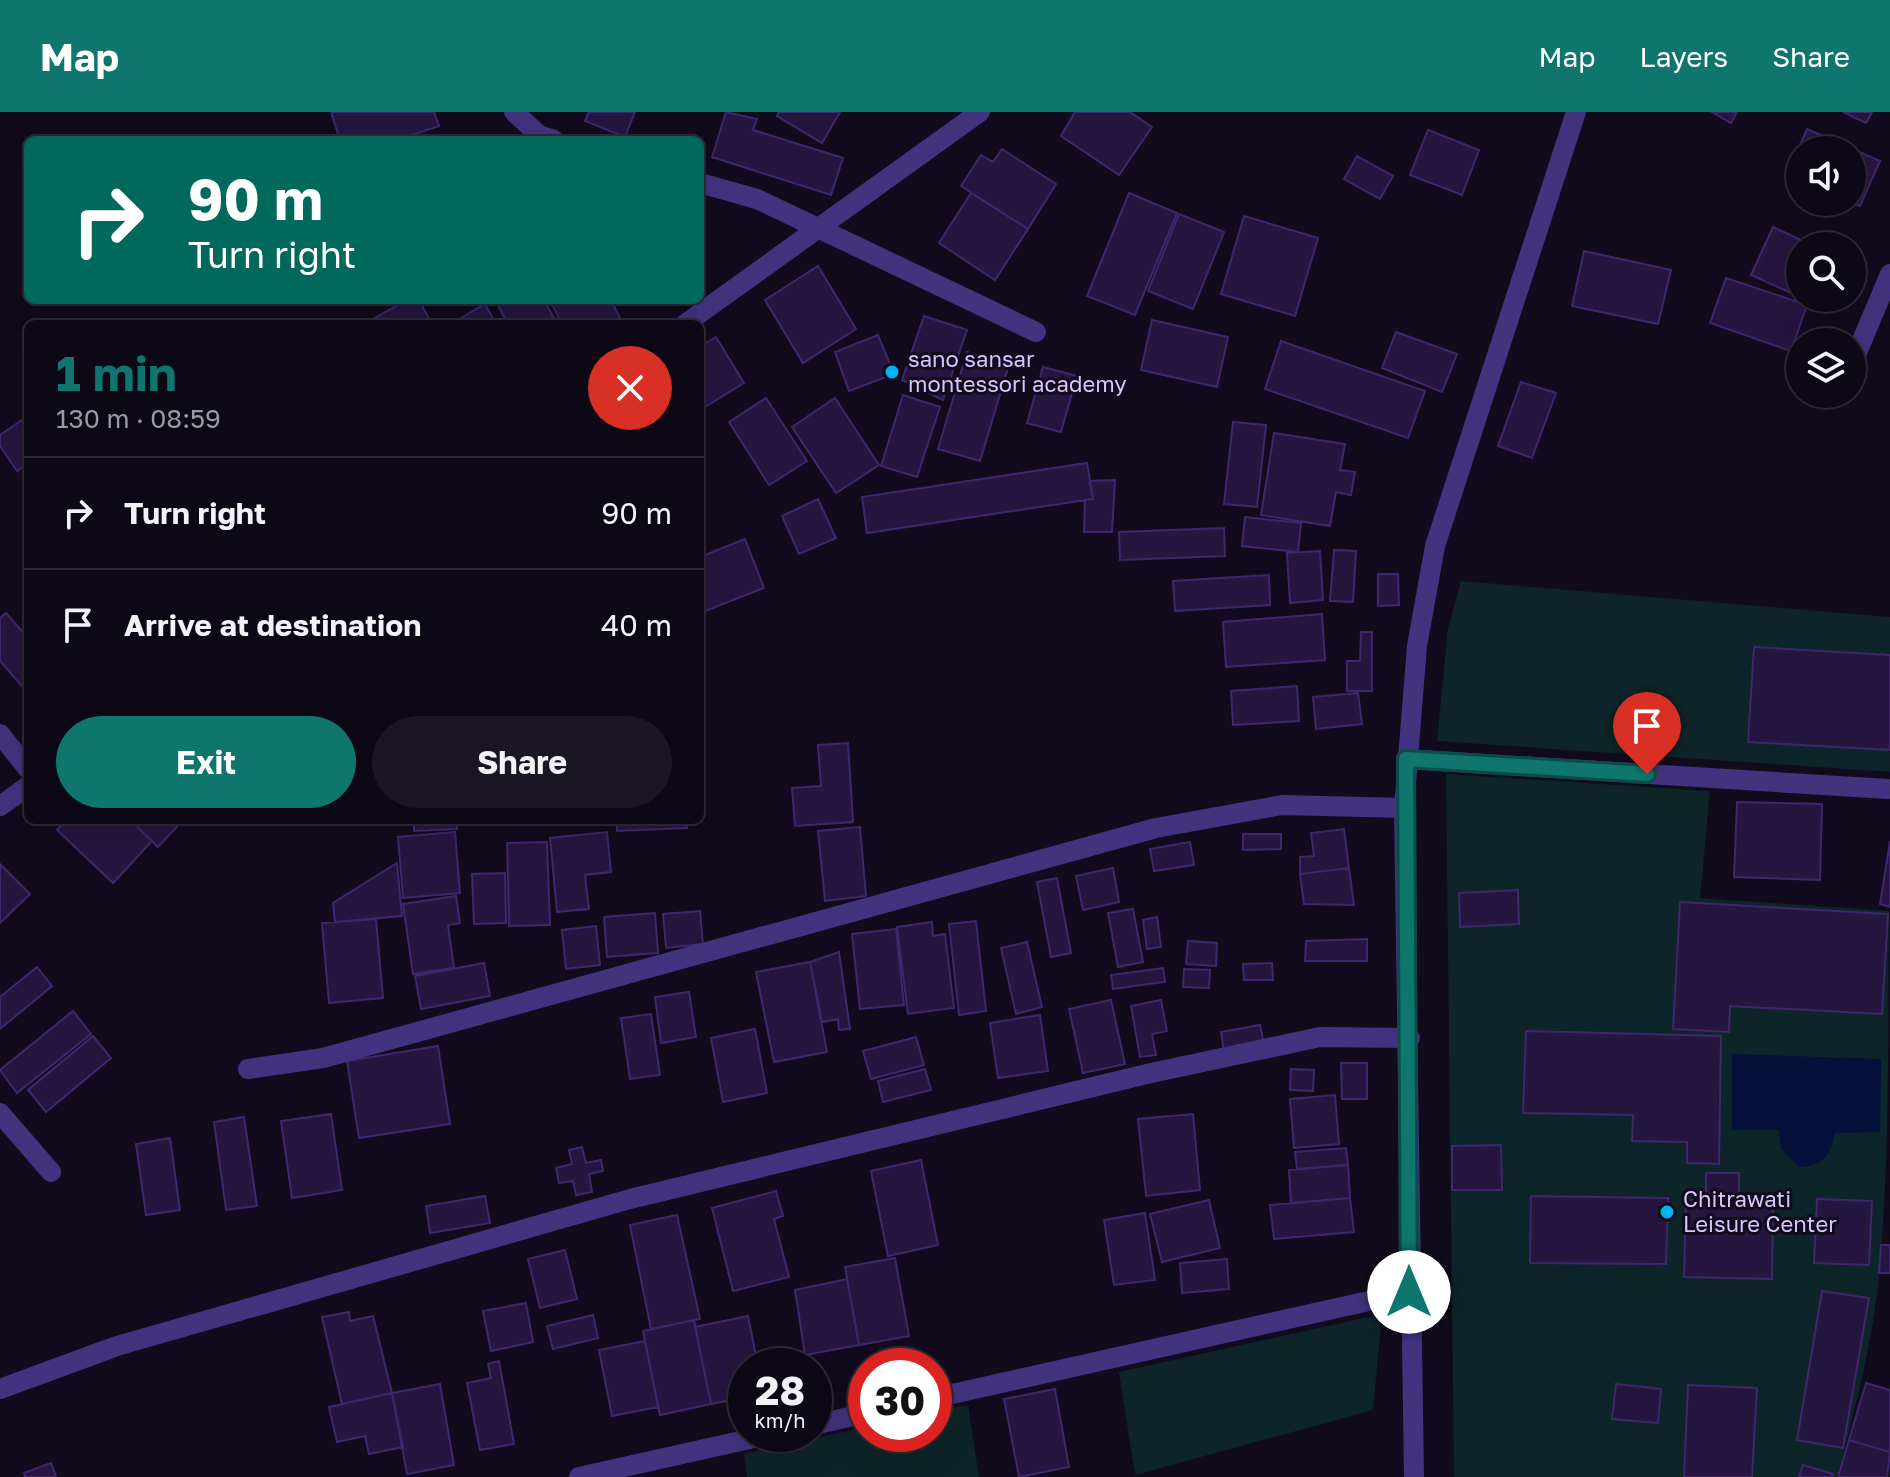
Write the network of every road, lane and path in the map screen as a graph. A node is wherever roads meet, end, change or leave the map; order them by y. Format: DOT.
graph roads {
  1 [pos="514,112"];
  2 [pos="980,112"];
  3 [pos="1576,112"];
  4 [pos="542,136"];
  5 [pos="704,184"];
  6 [pos="820,229"];
  7 [pos="1890,274"];
  8 [pos="691,320"];
  9 [pos="1866,331"];
  10 [pos="1036,332"];
  11 [pos="0,734"];
  12 [pos="1406,759"];
  13 [pos="24,764"];
  14 [pos="24,789"];
  15 [pos="1888,789"];
  16 [pos="0,806"];
  17 [pos="1404,808"];
  18 [pos="1410,1038"];
  19 [pos="248,1069"];
  20 [pos="0,1113"];
  21 [pos="51,1172"];
  22 [pos="1409,1292"];
  23 [pos="0,1389"];
  24 [pos="952,1394"];
  25 [pos="728,1444"];
  26 [pos="579,1477"];
  27 [pos="1414,1477"];
  1 -- 4 [label="street"];
  2 -- 6 [label="street"];
  3 -- 12 [label="street"];
  5 -- 6 [label="street"];
  6 -- 8 [label="street"];
  6 -- 10 [label="street"];
  7 -- 9 [label="street"];
  11 -- 13 [label="street"];
  12 -- 15 [label="street"];
  12 -- 17 [label="street"];
  14 -- 16 [label="street"];
  17 -- 18 [label="street"];
  17 -- 19 [label="street"];
  18 -- 22 [label="street"];
  18 -- 23 [label="street"];
  20 -- 21 [label="street"];
  22 -- 24 [label="street"];
  22 -- 27 [label="street"];
  25 -- 26 [label="street"];
}
